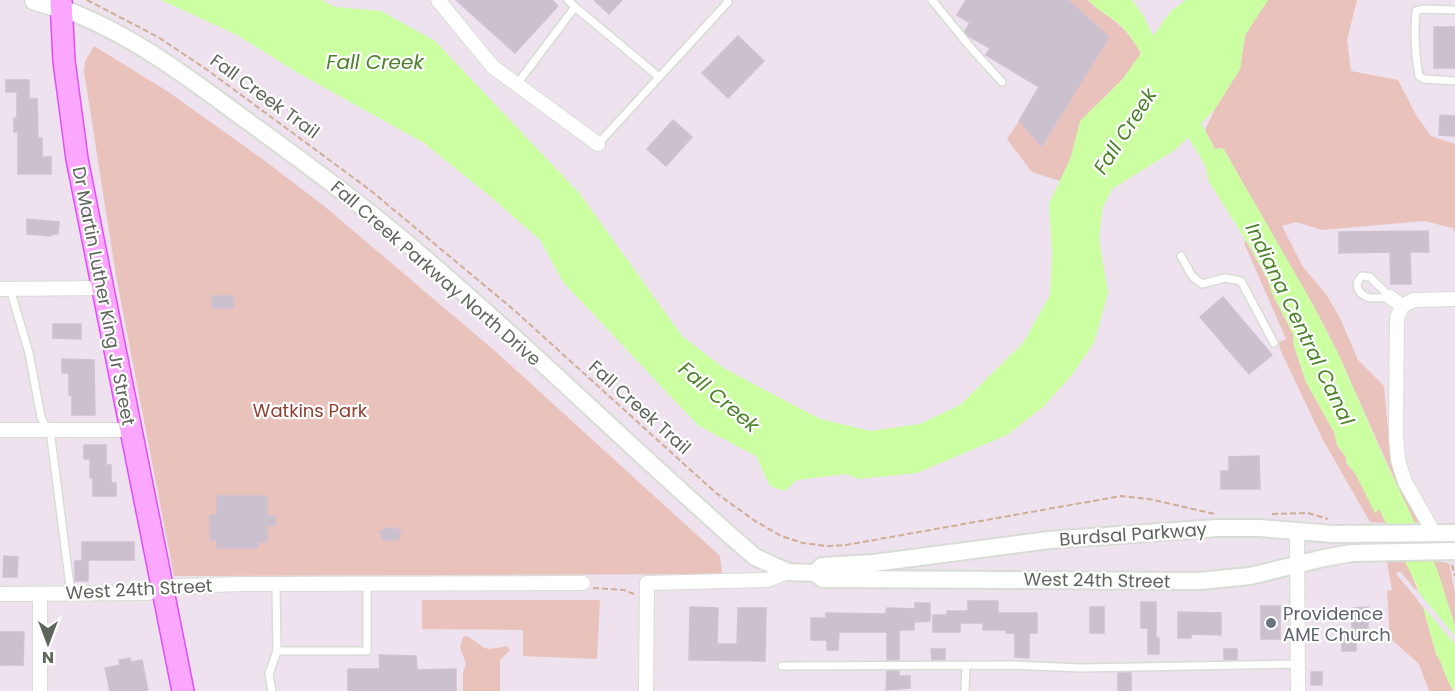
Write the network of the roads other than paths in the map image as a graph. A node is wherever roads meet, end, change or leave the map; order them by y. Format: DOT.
graph roads {
  1 [pos="35,0"];
  2 [pos="438,0"];
  3 [pos="568,0"];
  4 [pos="932,0"];
  5 [pos="728,1"];
  6 [pos="61,4"];
  7 [pos="576,7"];
  8 [pos="1455,10"];
  9 [pos="659,77"];
  10 [pos="1455,81"];
  11 [pos="1002,82"];
  12 [pos="517,84"];
  13 [pos="598,144"];
  14 [pos="1181,256"];
  15 [pos="103,288"];
  16 [pos="5,289"];
  17 [pos="1390,297"];
  18 [pos="1455,299"];
  19 [pos="1402,306"];
  20 [pos="1274,343"];
  21 [pos="130,429"];
  22 [pos="0,430"];
  23 [pos="49,430"];
  24 [pos="1297,531"];
  25 [pos="1428,533"];
  26 [pos="1455,533"];
  27 [pos="1449,554"];
  28 [pos="1297,565"];
  29 [pos="788,572"];
  30 [pos="814,573"];
  31 [pos="583,583"];
  32 [pos="367,584"];
  33 [pos="276,585"];
  34 [pos="162,589"];
  35 [pos="0,594"];
  36 [pos="40,594"];
  37 [pos="71,594"];
  38 [pos="277,651"];
  39 [pos="1298,664"];
  40 [pos="782,666"];
  41 [pos="966,666"];
  42 [pos="40,691"];
  43 [pos="183,691"];
  44 [pos="272,691"];
  45 [pos="646,691"];
  46 [pos="965,691"];
  47 [pos="1298,691"];
  1 -- 6 [label="main road, Fall Creek Parkway North Drive"];
  2 -- 12 [label="street"];
  3 -- 7 [label="lane"];
  4 -- 11 [label="lane"];
  5 -- 9 [label="lane"];
  6 -- 15 [label="main road, Dr Martin Luther King Jr Street"];
  6 -- 29 [label="street, Fall Creek Parkway North Drive"];
  7 -- 9 [label="lane"];
  7 -- 12 [label="lane"];
  8 -- 10 [label="lane"];
  9 -- 13 [label="lane"];
  12 -- 13 [label="street"];
  14 -- 20 [label="lane"];
  15 -- 16 [label="street"];
  15 -- 21 [label="main road, Dr Martin Luther King Jr Street"];
  16 -- 23 [label="lane"];
  17 -- 17 [label="lane"];
  17 -- 19 [label="street"];
  18 -- 19 [label="street"];
  19 -- 25 [label="street"];
  21 -- 23 [label="street"];
  21 -- 34 [label="main road, Dr Martin Luther King Jr Street"];
  22 -- 23 [label="street"];
  23 -- 37 [label="lane"];
  24 -- 25 [label="street, Burdsal Parkway"];
  24 -- 28 [label="street"];
  24 -- 30 [label="street, Burdsal Parkway"];
  25 -- 26 [label="street, Burdsal Parkway"];
  27 -- 28 [label="street, West 24th Street"];
  28 -- 30 [label="street, West 24th Street"];
  28 -- 39 [label="street"];
  29 -- 30 [label="street, Fall Creek Parkway North Drive"];
  29 -- 45 [label="street"];
  31 -- 32 [label="street, West 24th Street"];
  32 -- 33 [label="street, West 24th Street"];
  32 -- 38 [label="lane"];
  33 -- 34 [label="street, West 24th Street"];
  33 -- 38 [label="lane"];
  34 -- 37 [label="street, West 24th Street"];
  34 -- 43 [label="main road, Dr Martin Luther King Jr Street"];
  35 -- 36 [label="street, West 24th Street"];
  36 -- 37 [label="street, West 24th Street"];
  36 -- 42 [label="street"];
  38 -- 44 [label="lane"];
  39 -- 41 [label="lane"];
  39 -- 47 [label="street"];
  40 -- 41 [label="lane"];
  41 -- 46 [label="lane"];
}
